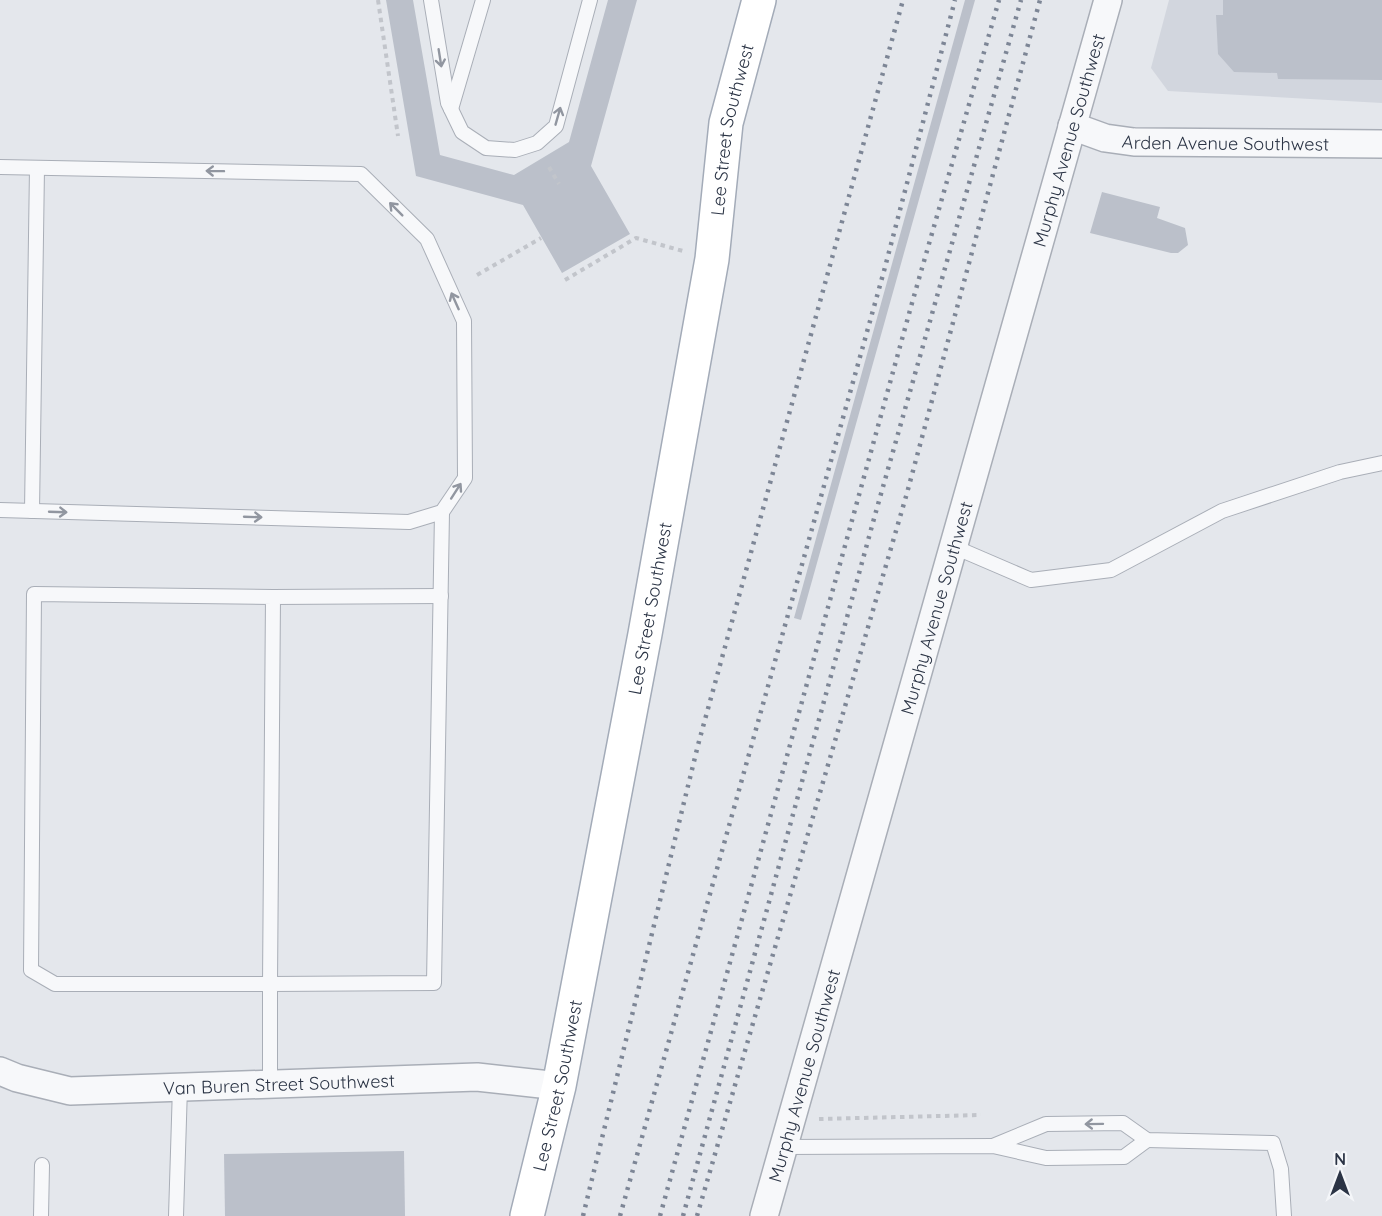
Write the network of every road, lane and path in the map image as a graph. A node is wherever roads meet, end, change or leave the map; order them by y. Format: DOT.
graph roads {
  1 [pos="378,0"];
  2 [pos="431,0"];
  3 [pos="483,0"];
  4 [pos="590,0"];
  5 [pos="759,0"];
  6 [pos="1108,0"];
  7 [pos="451,109"];
  8 [pos="1072,126"];
  9 [pos="398,136"];
  10 [pos="1382,144"];
  11 [pos="0,167"];
  12 [pos="549,167"];
  13 [pos="37,168"];
  14 [pos="559,184"];
  15 [pos="541,238"];
  16 [pos="712,259"];
  17 [pos="477,275"];
  18 [pos="565,280"];
  19 [pos="1382,464"];
  20 [pos="0,510"];
  21 [pos="32,511"];
  22 [pos="442,512"];
  23 [pos="952,546"];
  24 [pos="441,596"];
  25 [pos="273,597"];
  26 [pos="270,984"];
  27 [pos="0,1071"];
  28 [pos="270,1084"];
  29 [pos="559,1086"];
  30 [pos="180,1087"];
  31 [pos="820,1108"];
  32 [pos="981,1115"];
  33 [pos="1147,1140"];
  34 [pos="993,1146"];
  35 [pos="784,1147"];
  36 [pos="42,1165"];
  37 [pos="41,1216"];
  38 [pos="176,1216"];
  39 [pos="527,1216"];
  40 [pos="764,1216"];
  41 [pos="1284,1216"];
  1 -- 9 [label="path"];
  2 -- 7 [label="lane, one-way"];
  3 -- 7 [label="lane"];
  7 -- 4 [label="lane, one-way"];
  5 -- 16 [label="main road, Lee Street Southwest"];
  6 -- 8 [label="street, Murphy Avenue Southwest"];
  8 -- 10 [label="street, Arden Avenue Southwest"];
  8 -- 23 [label="street, Murphy Avenue Southwest"];
  11 -- 13 [label="lane"];
  12 -- 14 [label="path"];
  13 -- 21 [label="lane"];
  22 -- 13 [label="lane, one-way"];
  15 -- 17 [label="path"];
  16 -- 18 [label="path"];
  16 -- 29 [label="main road, Lee Street Southwest"];
  19 -- 23 [label="lane"];
  20 -- 21 [label="lane"];
  21 -- 22 [label="lane, one-way"];
  22 -- 24 [label="lane"];
  23 -- 35 [label="street, Murphy Avenue Southwest"];
  24 -- 25 [label="lane"];
  24 -- 26 [label="lane"];
  25 -- 26 [label="lane"];
  25 -- 26 [label="lane"];
  26 -- 28 [label="lane"];
  27 -- 30 [label="street, Van Buren Street Southwest"];
  28 -- 29 [label="street, Van Buren Street Southwest"];
  28 -- 30 [label="street, Van Buren Street Southwest"];
  29 -- 39 [label="main road, Lee Street Southwest"];
  30 -- 38 [label="lane"];
  31 -- 32 [label="path"];
  33 -- 34 [label="lane"];
  33 -- 34 [label="lane, one-way"];
  33 -- 41 [label="lane"];
  34 -- 35 [label="lane"];
  35 -- 40 [label="street, Murphy Avenue Southwest"];
  36 -- 37 [label="lane"];
}
